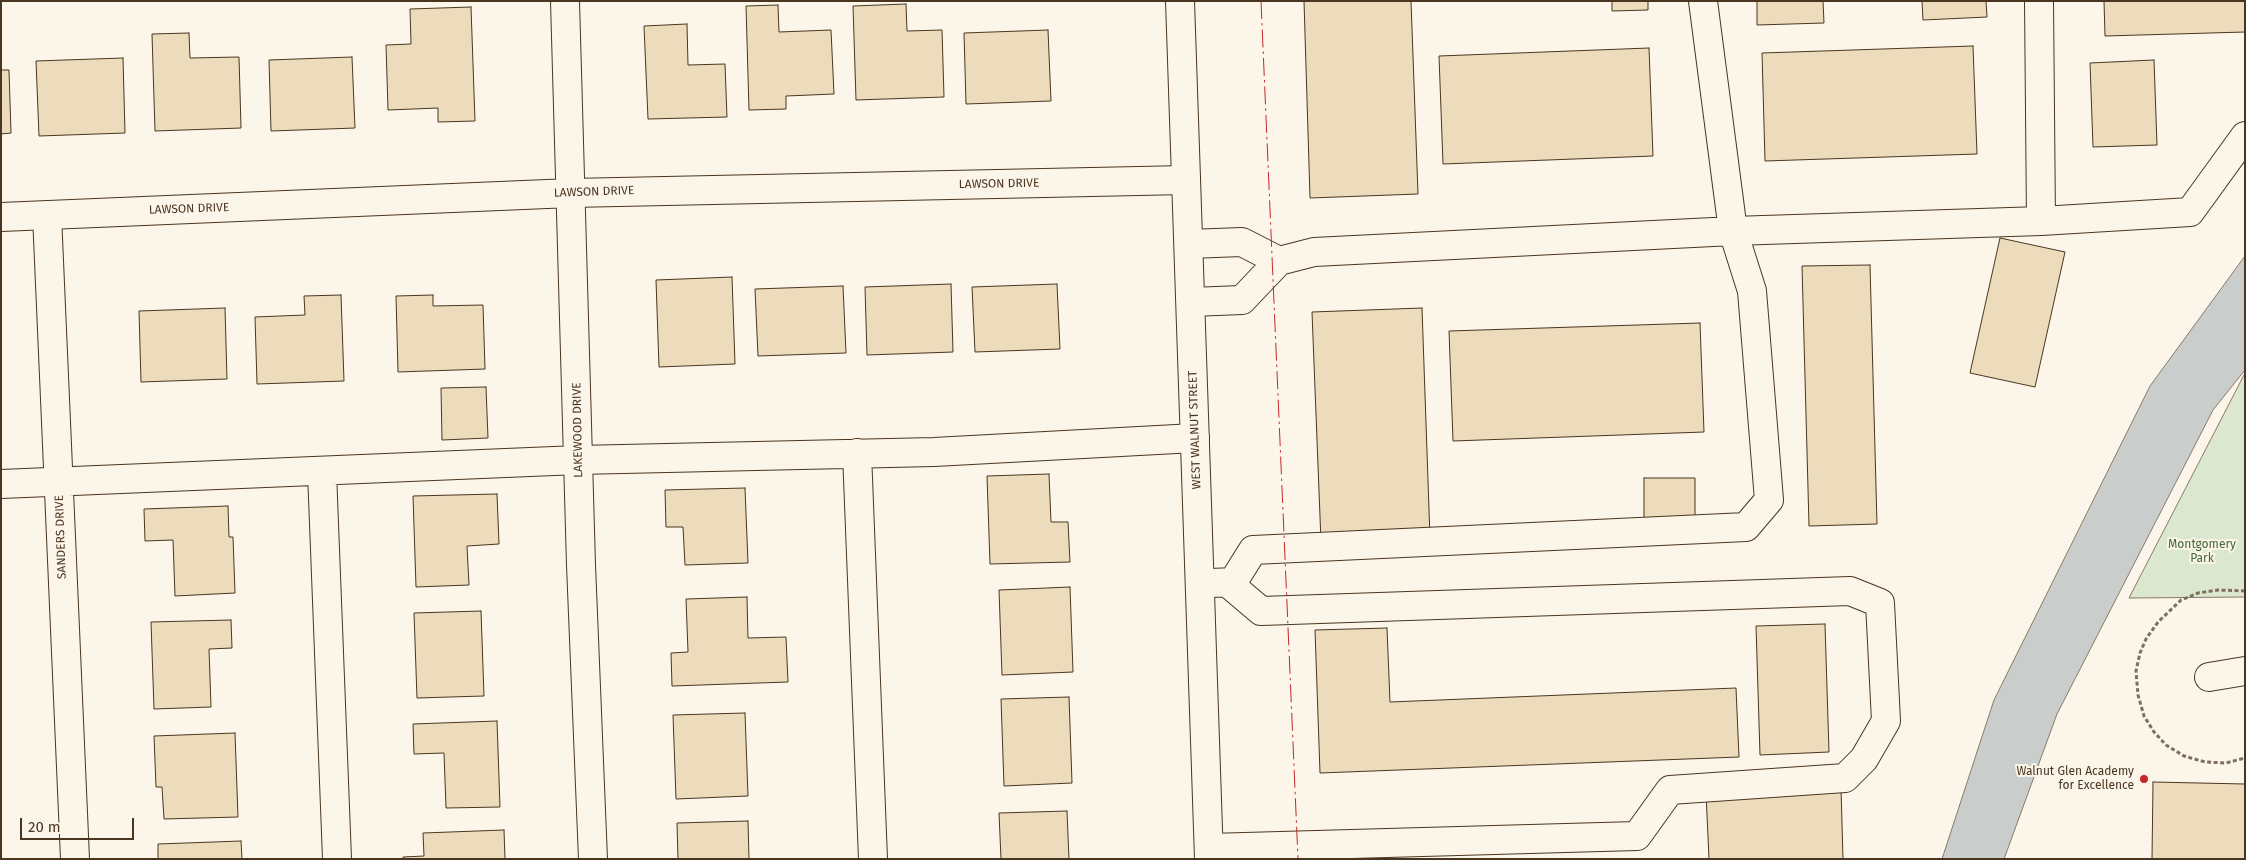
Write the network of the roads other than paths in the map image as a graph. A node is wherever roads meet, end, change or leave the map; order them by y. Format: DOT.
graph roads {
  1 [pos="565,1"];
  2 [pos="1180,1"];
  3 [pos="1703,1"];
  4 [pos="2039,1"];
  5 [pos="2245,136"];
  6 [pos="1186,180"];
  7 [pos="572,193"];
  8 [pos="48,215"];
  9 [pos="1,217"];
  10 [pos="2040,221"];
  11 [pos="1732,231"];
  12 [pos="1189,244"];
  13 [pos="1279,261"];
  14 [pos="1191,302"];
  15 [pos="1196,438"];
  16 [pos="857,453"];
  17 [pos="578,460"];
  18 [pos="322,472"];
  19 [pos="59,482"];
  20 [pos="1,484"];
  21 [pos="1200,583"];
  22 [pos="1228,583"];
  23 [pos="2245,671"];
  24 [pos="2209,677"];
  25 [pos="1209,853"];
  26 [pos="74,859"];
  27 [pos="337,859"];
  28 [pos="593,859"];
  29 [pos="873,859"];
  1 -- 7 [label="street, LAKEWOOD DRIVE"];
  2 -- 6 [label="street, WEST WALNUT STREET"];
  3 -- 11 [label="street"];
  4 -- 10 [label="street"];
  5 -- 10 [label="street"];
  6 -- 7 [label="street, LAWSON DRIVE"];
  6 -- 12 [label="street, WEST WALNUT STREET"];
  7 -- 8 [label="street, LAWSON DRIVE"];
  7 -- 17 [label="street, LAKEWOOD DRIVE"];
  8 -- 9 [label="street, LAWSON DRIVE"];
  8 -- 19 [label="street, SANDERS DRIVE"];
  10 -- 11 [label="street"];
  11 -- 13 [label="street"];
  11 -- 22 [label="street"];
  12 -- 13 [label="street"];
  12 -- 14 [label="street, WEST WALNUT STREET"];
  13 -- 14 [label="street"];
  14 -- 15 [label="street, WEST WALNUT STREET"];
  15 -- 16 [label="street"];
  15 -- 21 [label="street, WEST WALNUT STREET"];
  16 -- 17 [label="street"];
  16 -- 29 [label="street"];
  17 -- 18 [label="street"];
  17 -- 28 [label="street, LAKEWOOD DRIVE"];
  18 -- 19 [label="street"];
  18 -- 27 [label="street"];
  19 -- 20 [label="street"];
  19 -- 26 [label="street, SANDERS DRIVE"];
  21 -- 22 [label="street"];
  21 -- 25 [label="street, WEST WALNUT STREET"];
  22 -- 25 [label="street"];
  23 -- 24 [label="street"];
}
